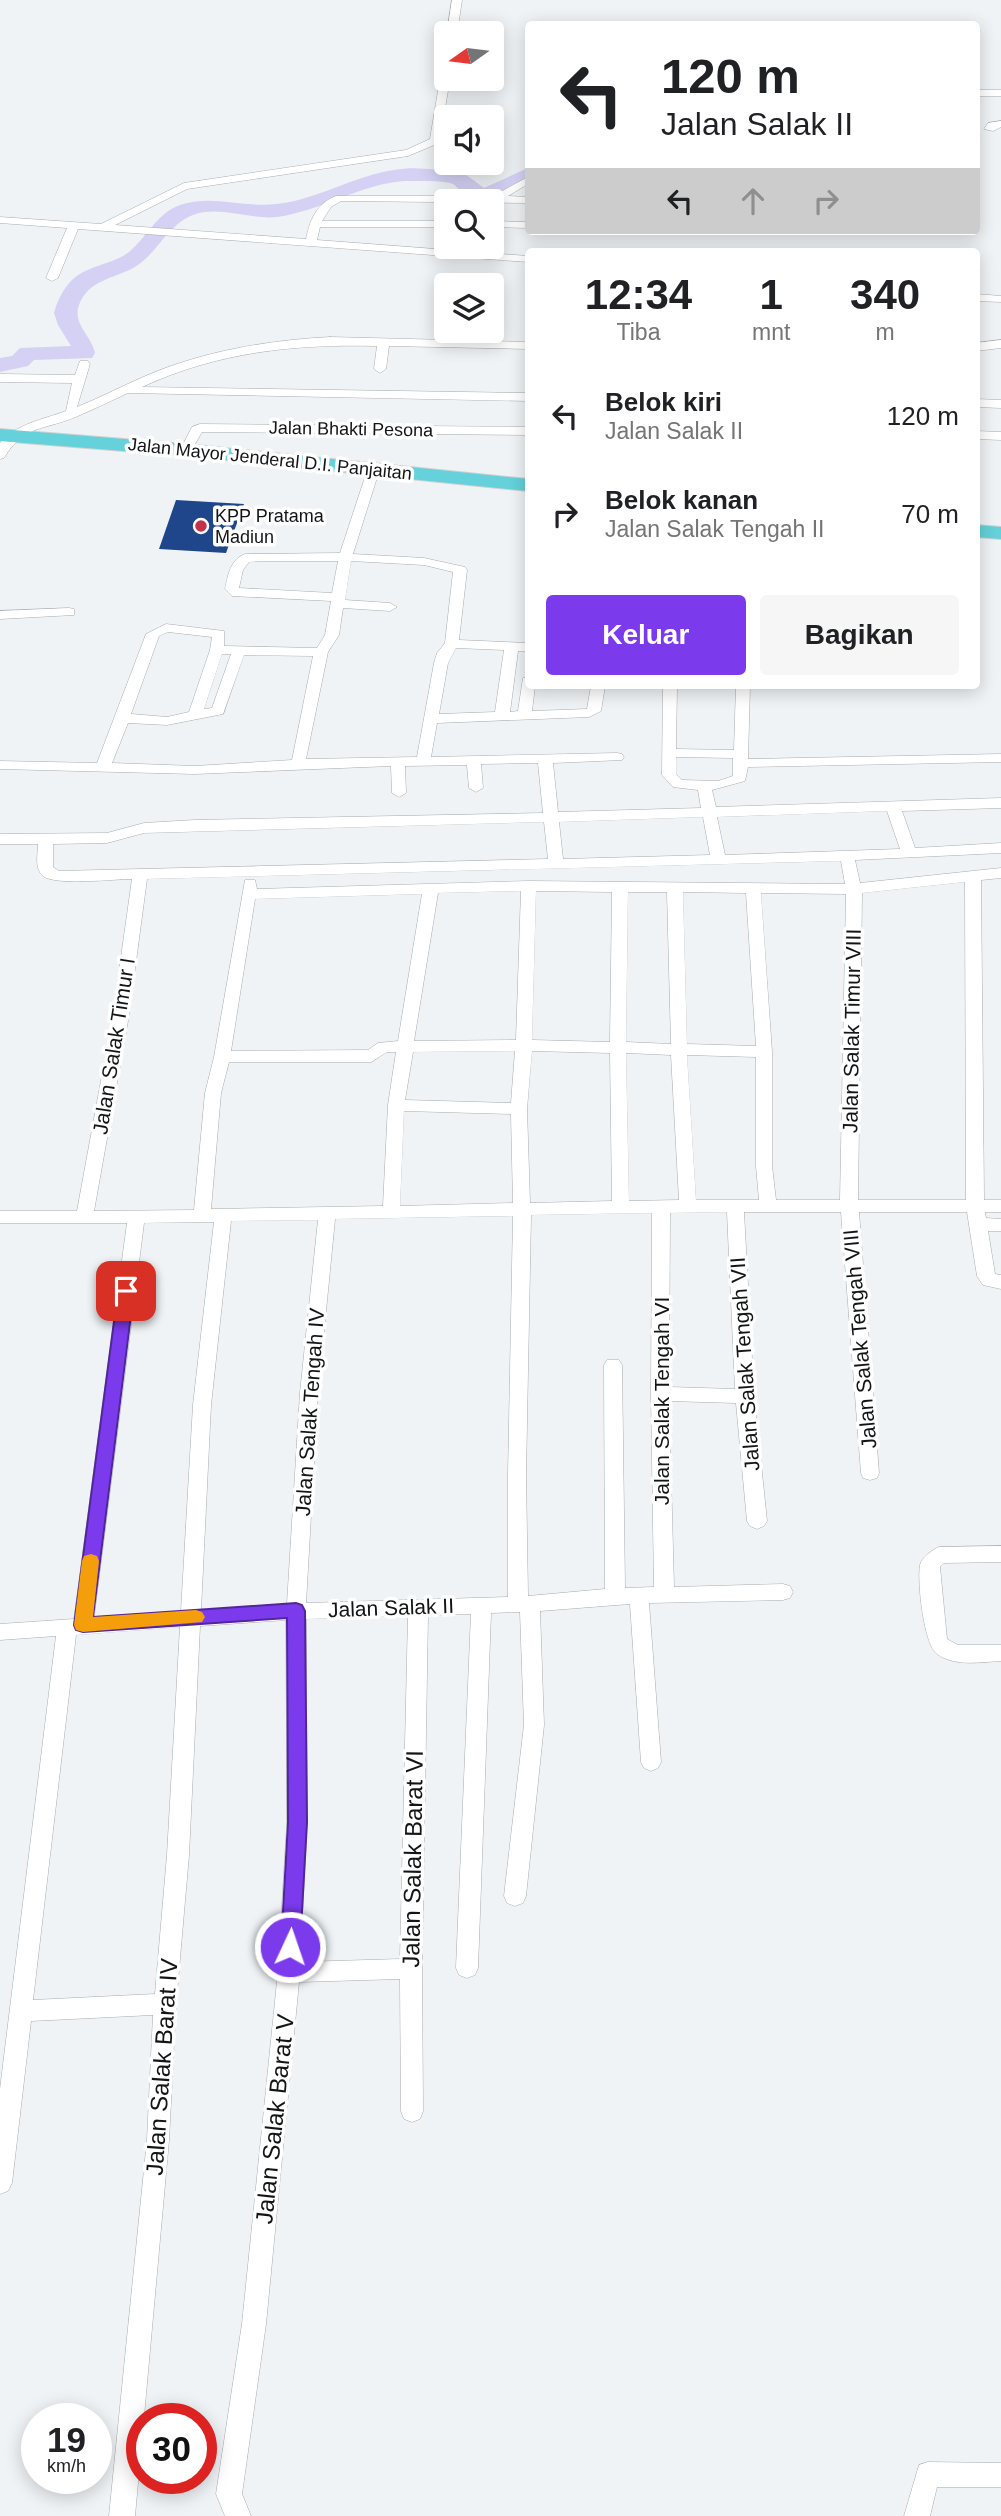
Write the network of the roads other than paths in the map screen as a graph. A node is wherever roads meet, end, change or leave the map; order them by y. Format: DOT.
graph roads {
  1 [pos="457,0"];
  2 [pos="454,21"];
  3 [pos="443,91"];
  4 [pos="980,93"];
  5 [pos="1001,93"];
  6 [pos="1001,124"];
  7 [pos="989,129"];
  8 [pos="525,183"];
  9 [pos="504,197"];
  10 [pos="525,200"];
  11 [pos="434,201"];
  12 [pos="504,203"];
  13 [pos="0,220"];
  14 [pos="315,224"];
  15 [pos="434,224"];
  16 [pos="74,225"];
  17 [pos="504,225"];
  18 [pos="525,225"];
  19 [pos="102,227"];
  20 [pos="311,242"];
  21 [pos="525,259"];
  22 [pos="52,278"];
  23 [pos="980,297"];
  24 [pos="1001,299"];
  25 [pos="384,342"];
  26 [pos="1001,344"];
  27 [pos="525,346"];
  28 [pos="980,347"];
  29 [pos="84,364"];
  30 [pos="380,369"];
  31 [pos="0,377"];
  32 [pos="79,379"];
  33 [pos="126,390"];
  34 [pos="525,397"];
  35 [pos="980,403"];
  36 [pos="1001,404"];
  37 [pos="73,414"];
  38 [pos="525,430"];
  39 [pos="6,435"];
  40 [pos="980,435"];
  41 [pos="1001,436"];
  42 [pos="186,450"];
  43 [pos="0,455"];
  44 [pos="374,468"];
  45 [pos="525,485"];
  46 [pos="980,531"];
  47 [pos="1001,533"];
  48 [pos="345,558"];
  49 [pos="338,600"];
  50 [pos="390,607"];
  51 [pos="69,612"];
  52 [pos="0,615"];
  53 [pos="452,644"];
  54 [pos="512,646"];
  55 [pos="525,647"];
  56 [pos="217,650"];
  57 [pos="239,650"];
  58 [pos="321,652"];
  59 [pos="527,689"];
  60 [pos="598,689"];
  61 [pos="670,689"];
  62 [pos="743,689"];
  63 [pos="525,714"];
  64 [pos="195,715"];
  65 [pos="502,715"];
  66 [pos="121,718"];
  67 [pos="431,719"];
  68 [pos="669,753"];
  69 [pos="617,757"];
  70 [pos="742,758"];
  71 [pos="1001,758"];
  72 [pos="545,759"];
  73 [pos="474,761"];
  74 [pos="423,762"];
  75 [pos="398,763"];
  76 [pos="298,764"];
  77 [pos="0,765"];
  78 [pos="103,767"];
  79 [pos="704,785"];
  80 [pos="476,788"];
  81 [pos="399,793"];
  82 [pos="1001,803"];
  83 [pos="892,806"];
  84 [pos="710,812"];
  85 [pos="552,815"];
  86 [pos="0,839"];
  87 [pos="46,839"];
  88 [pos="1001,848"];
  89 [pos="909,853"];
  90 [pos="847,856"];
  91 [pos="718,859"];
  92 [pos="556,863"];
  93 [pos="251,872"];
  94 [pos="1001,873"];
  95 [pos="140,874"];
  96 [pos="973,876"];
  97 [pos="528,886"];
  98 [pos="431,888"];
  99 [pos="620,888"];
  100 [pos="675,888"];
  101 [pos="854,888"];
  102 [pos="753,889"];
  103 [pos="249,894"];
  104 [pos="524,1045"];
  105 [pos="404,1047"];
  106 [pos="618,1049"];
  107 [pos="679,1052"];
  108 [pos="764,1052"];
  109 [pos="222,1057"];
  110 [pos="396,1105"];
  111 [pos="519,1109"];
  112 [pos="688,1206"];
  113 [pos="849,1206"];
  114 [pos="975,1206"];
  115 [pos="1001,1206"];
  116 [pos="661,1207"];
  117 [pos="768,1207"];
  118 [pos="621,1208"];
  119 [pos="734,1208"];
  120 [pos="522,1209"];
  121 [pos="327,1213"];
  122 [pos="391,1213"];
  123 [pos="223,1215"];
  124 [pos="202,1216"];
  125 [pos="0,1217"];
  126 [pos="136,1217"];
  127 [pos="84,1218"];
  128 [pos="978,1224"];
  129 [pos="1001,1225"];
  130 [pos="1001,1282"];
  131 [pos="613,1366"];
  132 [pos="660,1394"];
  133 [pos="745,1396"];
  134 [pos="870,1473"];
  135 [pos="757,1521"];
  136 [pos="1001,1554"];
  137 [pos="783,1592"];
  138 [pos="664,1594"];
  139 [pos="639,1595"];
  140 [pos="615,1596"];
  141 [pos="524,1604"];
  142 [pos="481,1605"];
  143 [pos="418,1606"];
  144 [pos="296,1611"];
  145 [pos="191,1617"];
  146 [pos="75,1625"];
  147 [pos="0,1635"];
  148 [pos="1001,1653"];
  149 [pos="652,1762"];
  150 [pos="515,1896"];
  151 [pos="467,1968"];
  152 [pos="411,1969"];
  153 [pos="289,1972"];
  154 [pos="165,2004"];
  155 [pos="22,2011"];
  156 [pos="412,2111"];
  157 [pos="0,2183"];
  158 [pos="1001,2475"];
  159 [pos="234,2508"];
  160 [pos="122,2516"];
  161 [pos="917,2516"];
  1 -- 2 [label="street"];
  3 -- 19 [label="street"];
  4 -- 5 [label="street"];
  6 -- 7 [label="street"];
  8 -- 9 [label="street"];
  10 -- 12 [label="street"];
  11 -- 14 [label="street"];
  13 -- 16 [label="street"];
  14 -- 15 [label="street"];
  14 -- 20 [label="street"];
  16 -- 19 [label="street"];
  16 -- 22 [label="street"];
  17 -- 18 [label="street"];
  19 -- 20 [label="street"];
  20 -- 21 [label="street"];
  23 -- 24 [label="street"];
  25 -- 27 [label="street"];
  25 -- 30 [label="street"];
  25 -- 33 [label="street"];
  26 -- 28 [label="street"];
  29 -- 32 [label="street"];
  31 -- 32 [label="street"];
  32 -- 37 [label="street"];
  33 -- 34 [label="street"];
  33 -- 37 [label="street"];
  35 -- 36 [label="street"];
  37 -- 39 [label="street"];
  38 -- 42 [label="street, Jalan Bhakti Pesona"];
  39 -- 42 [label="highway, Jalan Mayor Jenderal D.I. Panjaitan"];
  39 -- 43 [label="street"];
  40 -- 41 [label="street"];
  42 -- 44 [label="highway, Jalan Mayor Jenderal D.I. Panjaitan"];
  44 -- 45 [label="highway, Jalan Mayor Jenderal D.I. Panjaitan"];
  44 -- 48 [label="street"];
  46 -- 47 [label="highway"];
  48 -- 49 [label="street"];
  48 -- 49 [label="street"];
  48 -- 53 [label="street"];
  49 -- 50 [label="street"];
  49 -- 58 [label="street"];
  51 -- 52 [label="street"];
  53 -- 54 [label="street"];
  53 -- 67 [label="street"];
  54 -- 55 [label="street"];
  54 -- 65 [label="street"];
  56 -- 57 [label="street"];
  56 -- 64 [label="street"];
  56 -- 66 [label="street"];
  57 -- 58 [label="street"];
  57 -- 64 [label="street"];
  58 -- 76 [label="street"];
  59 -- 63 [label="street"];
  60 -- 63 [label="street"];
  61 -- 68 [label="street"];
  62 -- 70 [label="street"];
  63 -- 65 [label="street"];
  64 -- 66 [label="street"];
  65 -- 67 [label="street"];
  66 -- 78 [label="street"];
  67 -- 74 [label="street"];
  68 -- 70 [label="street"];
  68 -- 79 [label="street"];
  69 -- 72 [label="street"];
  70 -- 71 [label="street"];
  70 -- 79 [label="street"];
  72 -- 73 [label="street"];
  72 -- 85 [label="street"];
  73 -- 74 [label="street"];
  73 -- 80 [label="street"];
  74 -- 75 [label="street"];
  75 -- 76 [label="street"];
  75 -- 81 [label="street"];
  76 -- 78 [label="street"];
  77 -- 78 [label="street"];
  79 -- 84 [label="street"];
  82 -- 83 [label="street"];
  83 -- 84 [label="street"];
  83 -- 89 [label="street"];
  84 -- 85 [label="street"];
  84 -- 91 [label="street"];
  85 -- 87 [label="street"];
  85 -- 92 [label="street"];
  86 -- 87 [label="street"];
  87 -- 95 [label="street"];
  88 -- 89 [label="street"];
  89 -- 90 [label="street"];
  90 -- 91 [label="street"];
  90 -- 101 [label="street, Jalan Salak Timur VIII"];
  91 -- 92 [label="street"];
  92 -- 93 [label="street"];
  93 -- 95 [label="street"];
  93 -- 103 [label="street"];
  94 -- 96 [label="street"];
  95 -- 127 [label="street, Jalan Salak Timur I"];
  96 -- 101 [label="street"];
  96 -- 114 [label="street"];
  97 -- 98 [label="street"];
  97 -- 99 [label="street"];
  97 -- 104 [label="street"];
  98 -- 103 [label="street"];
  98 -- 105 [label="street"];
  99 -- 100 [label="street"];
  99 -- 106 [label="street"];
  100 -- 102 [label="street"];
  100 -- 107 [label="street"];
  101 -- 102 [label="street"];
  101 -- 113 [label="street, Jalan Salak Timur VIII"];
  102 -- 108 [label="street"];
  103 -- 109 [label="street"];
  104 -- 105 [label="street"];
  104 -- 106 [label="street"];
  104 -- 111 [label="street"];
  105 -- 109 [label="street"];
  105 -- 110 [label="street"];
  106 -- 107 [label="street"];
  106 -- 118 [label="street"];
  107 -- 108 [label="street"];
  107 -- 112 [label="street"];
  108 -- 117 [label="street"];
  109 -- 124 [label="street"];
  110 -- 111 [label="street"];
  110 -- 122 [label="street"];
  111 -- 120 [label="street"];
  112 -- 116 [label="street"];
  112 -- 119 [label="street"];
  113 -- 114 [label="street"];
  113 -- 117 [label="street"];
  113 -- 134 [label="street, Jalan Salak Tengah VIII"];
  114 -- 115 [label="street"];
  114 -- 128 [label="street"];
  116 -- 118 [label="street"];
  116 -- 132 [label="street, Jalan Salak Tengah VI"];
  117 -- 119 [label="street"];
  118 -- 120 [label="street"];
  119 -- 133 [label="street, Jalan Salak Tengah VII"];
  120 -- 122 [label="street"];
  120 -- 141 [label="street"];
  121 -- 122 [label="street"];
  121 -- 123 [label="street"];
  121 -- 144 [label="street, Jalan Salak Tengah IV"];
  123 -- 124 [label="street"];
  123 -- 145 [label="street, Jalan Salak Barat IV"];
  124 -- 126 [label="street"];
  125 -- 127 [label="street"];
  126 -- 127 [label="street"];
  126 -- 146 [label="street"];
  128 -- 129 [label="street"];
  128 -- 130 [label="street"];
  131 -- 140 [label="street"];
  132 -- 133 [label="street"];
  132 -- 138 [label="street, Jalan Salak Tengah VI"];
  133 -- 135 [label="street, Jalan Salak Tengah VII"];
  136 -- 148 [label="street"];
  137 -- 138 [label="street, Jalan Salak II"];
  138 -- 139 [label="street, Jalan Salak II"];
  139 -- 140 [label="street, Jalan Salak II"];
  139 -- 149 [label="street"];
  140 -- 141 [label="street, Jalan Salak II"];
  141 -- 142 [label="street, Jalan Salak II"];
  141 -- 150 [label="street"];
  142 -- 143 [label="street, Jalan Salak II"];
  142 -- 151 [label="street"];
  143 -- 144 [label="street, Jalan Salak II"];
  143 -- 152 [label="street, Jalan Salak Barat VI"];
  144 -- 145 [label="street, Jalan Salak II"];
  144 -- 153 [label="street, Jalan Salak Barat V"];
  145 -- 146 [label="street, Jalan Salak II"];
  145 -- 154 [label="street, Jalan Salak Barat IV"];
  146 -- 147 [label="street, Jalan Salak II"];
  146 -- 155 [label="street"];
  152 -- 153 [label="street"];
  152 -- 156 [label="street, Jalan Salak Barat VI"];
  153 -- 159 [label="street, Jalan Salak Barat V"];
  154 -- 155 [label="street"];
  154 -- 160 [label="street, Jalan Salak Barat IV"];
  155 -- 157 [label="street"];
  158 -- 161 [label="street"];
}
